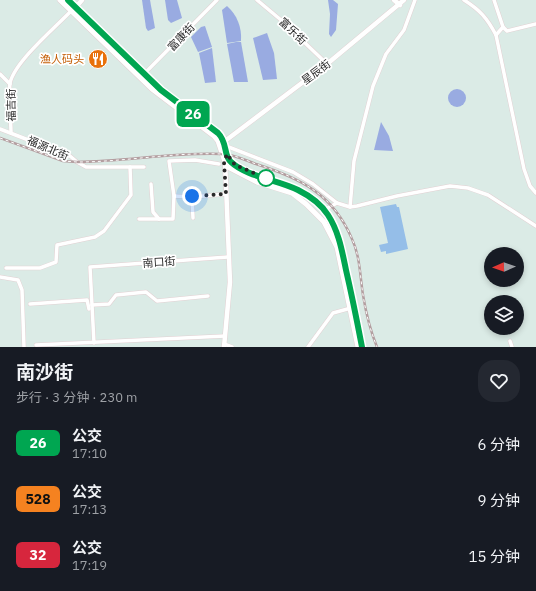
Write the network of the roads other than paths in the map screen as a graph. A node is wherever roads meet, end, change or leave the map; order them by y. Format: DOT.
graph roads {
  1 [pos="60,0"];
  2 [pos="68,0"];
  3 [pos="82,0"];
  4 [pos="217,0"];
  5 [pos="257,0"];
  6 [pos="394,0"];
  7 [pos="404,0"];
  8 [pos="415,0"];
  9 [pos="464,0"];
  10 [pos="494,0"];
  11 [pos="400,5"];
  12 [pos="73,9"];
  13 [pos="536,24"];
  14 [pos="503,27"];
  15 [pos="496,35"];
  16 [pos="327,64"];
  17 [pos="0,74"];
  18 [pos="144,74"];
  19 [pos="10,84"];
  20 [pos="0,129"];
  21 [pos="11,133"];
  22 [pos="225,144"];
  23 [pos="227,154"];
  24 [pos="224,162"];
  25 [pos="219,164"];
  26 [pos="130,167"];
  27 [pos="144,167"];
  28 [pos="151,184"];
  29 [pos="536,193"];
  30 [pos="226,194"];
  31 [pos="174,196"];
  32 [pos="192,196"];
  33 [pos="337,203"];
  34 [pos="350,207"];
  35 [pos="324,210"];
  36 [pos="193,218"];
  37 [pos="139,219"];
  38 [pos="160,219"];
  39 [pos="536,226"];
  40 [pos="228,257"];
  41 [pos="6,268"];
  42 [pos="0,277"];
  43 [pos="208,296"];
  44 [pos="30,304"];
  45 [pos="92,305"];
  46 [pos="352,308"];
  47 [pos="93,323"];
  48 [pos="225,336"];
  49 [pos="114,341"];
  50 [pos="510,341"];
  51 [pos="94,343"];
  52 [pos="36,346"];
  53 [pos="224,346"];
  54 [pos="24,347"];
  55 [pos="115,347"];
  56 [pos="232,347"];
  57 [pos="308,347"];
  58 [pos="358,347"];
  59 [pos="362,347"];
  60 [pos="512,347"];
  1 -- 12 [label="main road"];
  2 -- 12 [label="main road"];
  3 -- 12 [label="street"];
  4 -- 18 [label="street, 富康街"];
  5 -- 16 [label="street, 富乐街"];
  6 -- 11 [label="street"];
  7 -- 11 [label="street, 星辰街"];
  8 -- 34 [label="street"];
  9 -- 15 [label="street"];
  10 -- 14 [label="street"];
  11 -- 16 [label="street, 星辰街"];
  12 -- 18 [label="main road"];
  12 -- 19 [label="street, 福吉街"];
  12 -- 24 [label="main road"];
  13 -- 14 [label="street"];
  14 -- 15 [label="street"];
  15 -- 29 [label="street"];
  16 -- 22 [label="street, 星辰街"];
  17 -- 19 [label="street"];
  18 -- 22 [label="main road"];
  19 -- 21 [label="street, 福吉街"];
  20 -- 21 [label="street, 福源北街"];
  21 -- 26 [label="street, 福源北街"];
  22 -- 23 [label="main road"];
  22 -- 33 [label="street"];
  23 -- 24 [label="street"];
  23 -- 35 [label="main road"];
  24 -- 30 [label="street"];
  24 -- 46 [label="main road"];
  25 -- 31 [label="street"];
  26 -- 27 [label="street, 福源北街"];
  26 -- 41 [label="street"];
  28 -- 38 [label="street"];
  30 -- 32 [label="street"];
  30 -- 40 [label="street"];
  31 -- 32 [label="street"];
  31 -- 38 [label="street"];
  32 -- 36 [label="street"];
  33 -- 34 [label="street"];
  33 -- 35 [label="street"];
  34 -- 39 [label="street"];
  35 -- 46 [label="main road"];
  37 -- 38 [label="street"];
  40 -- 45 [label="street, 南口街"];
  40 -- 48 [label="street"];
  42 -- 54 [label="street"];
  43 -- 45 [label="street"];
  44 -- 47 [label="street"];
  45 -- 47 [label="street"];
  46 -- 57 [label="street"];
  46 -- 58 [label="main road"];
  46 -- 59 [label="main road"];
  47 -- 51 [label="street"];
  48 -- 49 [label="street"];
  48 -- 53 [label="street"];
  49 -- 51 [label="street"];
  49 -- 55 [label="street"];
  50 -- 60 [label="street"];
  51 -- 52 [label="street"];
  53 -- 56 [label="street"];
}
